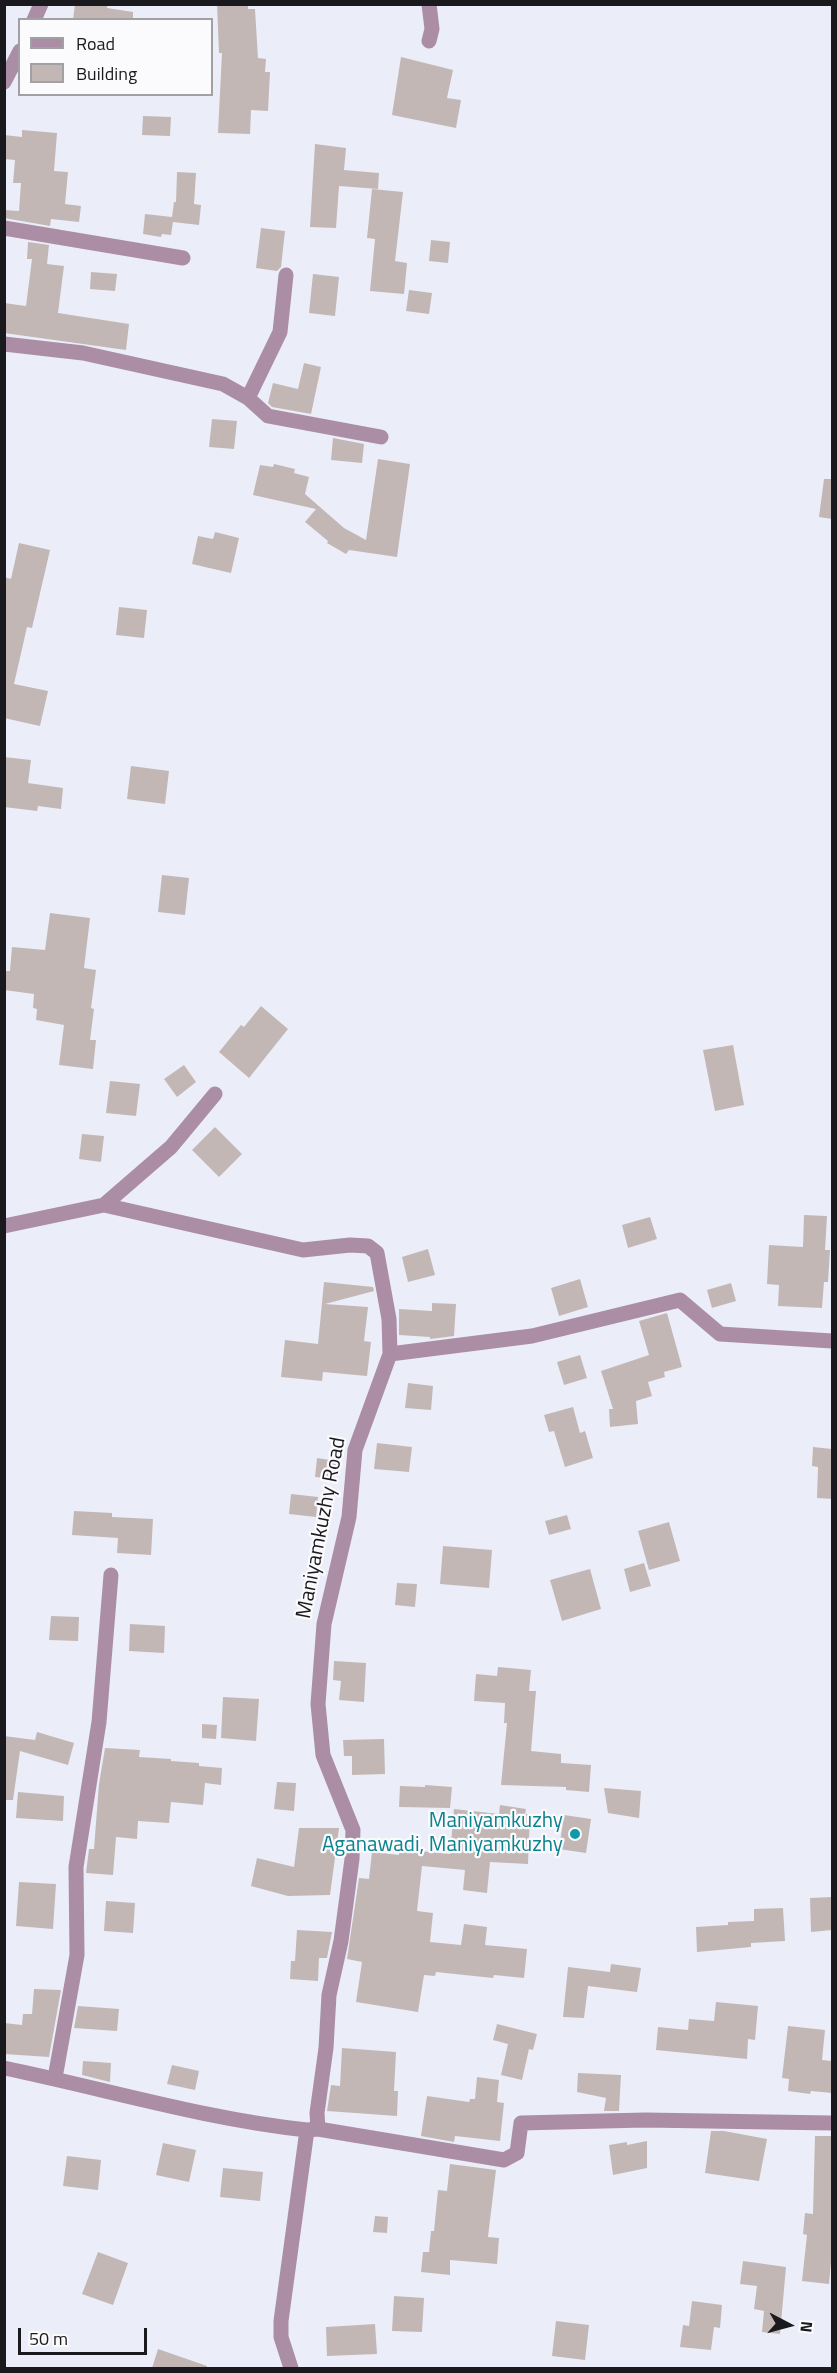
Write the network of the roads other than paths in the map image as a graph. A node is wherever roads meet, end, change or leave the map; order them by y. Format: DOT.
graph roads {
  1 [pos="41,4"];
  2 [pos="429,4"];
  3 [pos="35,18"];
  4 [pos="429,41"];
  5 [pos="18,55"];
  6 [pos="4,82"];
  7 [pos="4,228"];
  8 [pos="183,258"];
  9 [pos="286,275"];
  10 [pos="4,344"];
  11 [pos="248,398"];
  12 [pos="381,437"];
  13 [pos="215,1094"];
  14 [pos="104,1205"];
  15 [pos="4,1226"];
  16 [pos="832,1341"];
  17 [pos="390,1354"];
  18 [pos="111,1575"];
  19 [pos="4,2068"];
  20 [pos="55,2078"];
  21 [pos="832,2123"];
  22 [pos="313,2129"];
  23 [pos="291,2368"];
  1 -- 3 [label="street"];
  2 -- 4 [label="street"];
  5 -- 6 [label="street"];
  7 -- 8 [label="street"];
  9 -- 11 [label="street"];
  10 -- 11 [label="street"];
  11 -- 12 [label="street"];
  13 -- 14 [label="street"];
  14 -- 15 [label="street"];
  14 -- 17 [label="street, Maniyamkuzhy Road"];
  16 -- 17 [label="street"];
  17 -- 22 [label="street, Maniyamkuzhy Road"];
  18 -- 20 [label="street"];
  19 -- 20 [label="street"];
  20 -- 22 [label="street"];
  21 -- 22 [label="street"];
  22 -- 23 [label="street, Maniyamkuzhy Road"];
}
